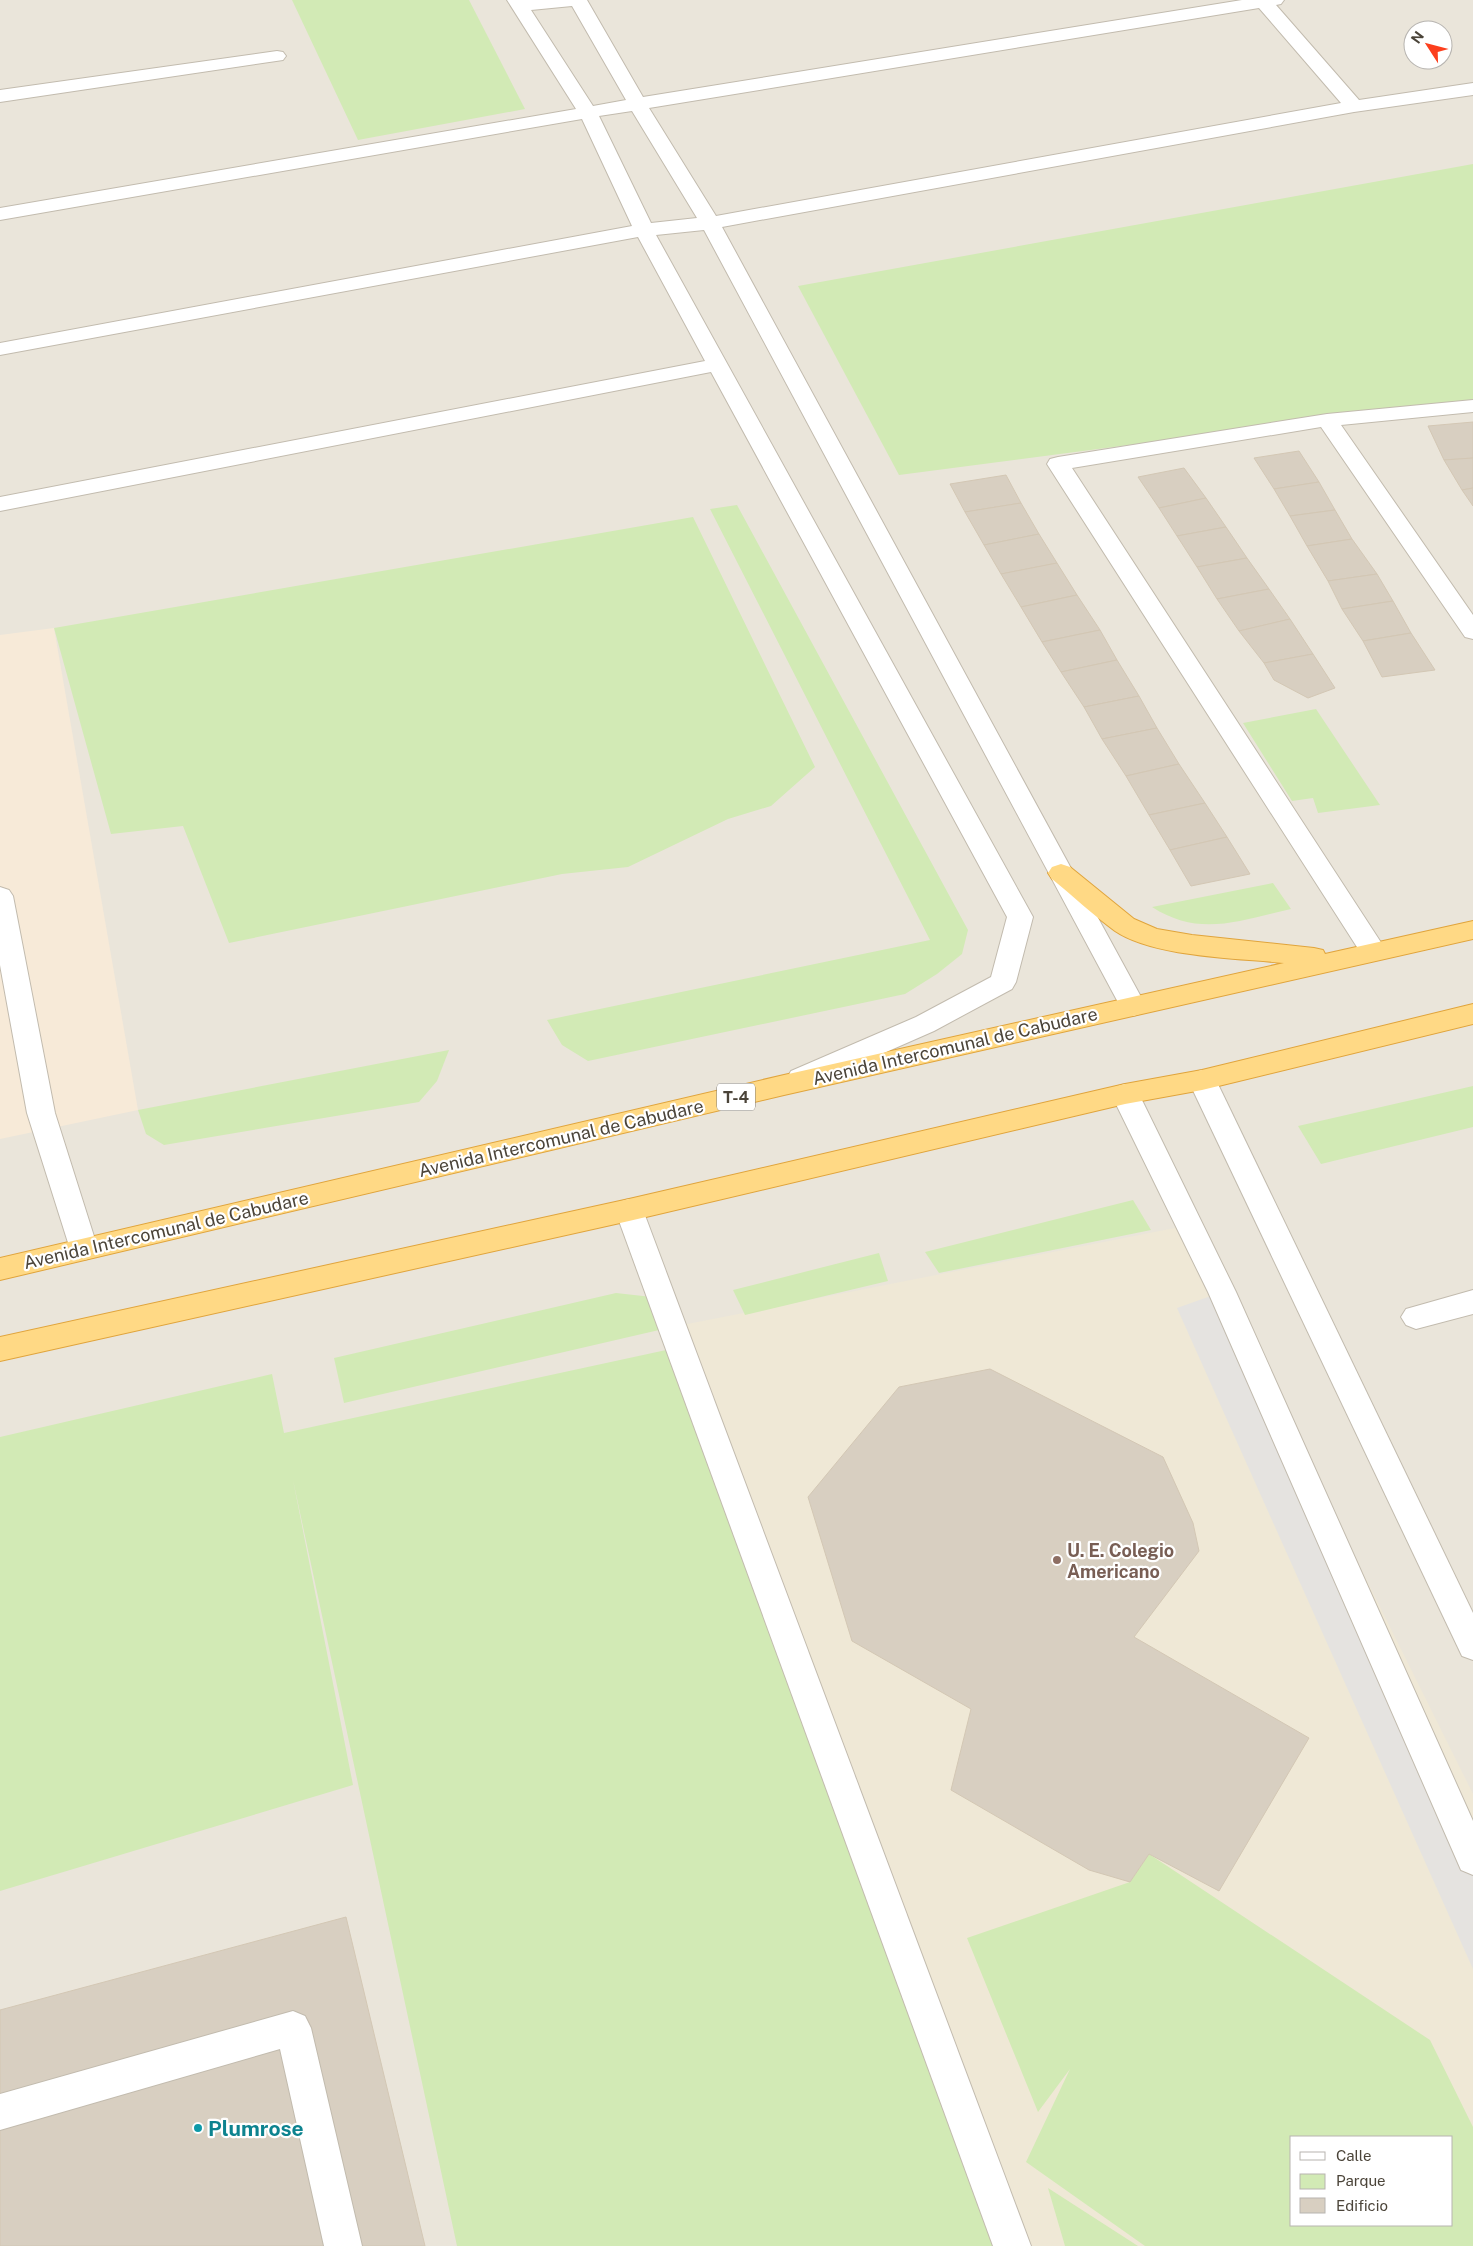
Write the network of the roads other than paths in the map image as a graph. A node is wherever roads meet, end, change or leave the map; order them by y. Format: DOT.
graph roads {
  1 [pos="576,0"];
  2 [pos="1267,1"];
  3 [pos="518,3"];
  4 [pos="277,56"];
  5 [pos="1473,90"];
  6 [pos="0,96"];
  7 [pos="637,104"];
  8 [pos="1354,106"];
  9 [pos="588,114"];
  10 [pos="0,214"];
  11 [pos="710,223"];
  12 [pos="644,230"];
  13 [pos="0,349"];
  14 [pos="718,365"];
  15 [pos="1473,406"];
  16 [pos="1327,420"];
  17 [pos="0,504"];
  18 [pos="1473,632"];
  19 [pos="1061,873"];
  20 [pos="0,896"];
  21 [pos="1473,930"];
  22 [pos="1373,951"];
  23 [pos="1336,960"];
  24 [pos="1133,1006"];
  25 [pos="1473,1014"];
  26 [pos="1202,1080"];
  27 [pos="784,1086"];
  28 [pos="1125,1094"];
  29 [pos="629,1210"];
  30 [pos="84,1249"];
  31 [pos="0,1269"];
  32 [pos="1473,1302"];
  33 [pos="1416,1317"];
  34 [pos="0,1348"];
  35 [pos="1473,1646"];
  36 [pos="1473,1860"];
  37 [pos="0,2112"];
  38 [pos="343,2246"];
  39 [pos="1012,2246"];
  1 -- 3 [label="street"];
  1 -- 7 [label="street"];
  2 -- 7 [label="street"];
  2 -- 8 [label="street"];
  3 -- 9 [label="street"];
  4 -- 6 [label="street"];
  5 -- 8 [label="street"];
  7 -- 9 [label="street"];
  7 -- 11 [label="street"];
  8 -- 11 [label="street"];
  9 -- 10 [label="street"];
  9 -- 12 [label="street"];
  11 -- 12 [label="street"];
  11 -- 19 [label="street"];
  12 -- 13 [label="street"];
  12 -- 14 [label="street"];
  14 -- 17 [label="street"];
  14 -- 27 [label="street"];
  15 -- 16 [label="street"];
  16 -- 18 [label="street"];
  16 -- 22 [label="street"];
  19 -- 23 [label="highway"];
  19 -- 24 [label="street"];
  20 -- 30 [label="street"];
  21 -- 22 [label="highway, Avenida Intercomunal de Cabudare / T-4"];
  22 -- 23 [label="highway, Avenida Intercomunal de Cabudare / T-4"];
  23 -- 24 [label="highway, Avenida Intercomunal de Cabudare / T-4"];
  24 -- 27 [label="highway, Avenida Intercomunal de Cabudare / T-4"];
  25 -- 26 [label="highway"];
  26 -- 28 [label="highway"];
  26 -- 35 [label="street"];
  27 -- 30 [label="highway, Avenida Intercomunal de Cabudare / T-4"];
  28 -- 29 [label="highway"];
  28 -- 36 [label="street"];
  29 -- 34 [label="highway"];
  29 -- 39 [label="street"];
  30 -- 31 [label="highway, Avenida Intercomunal de Cabudare / T-4"];
  32 -- 33 [label="street"];
  37 -- 38 [label="street"];
}
